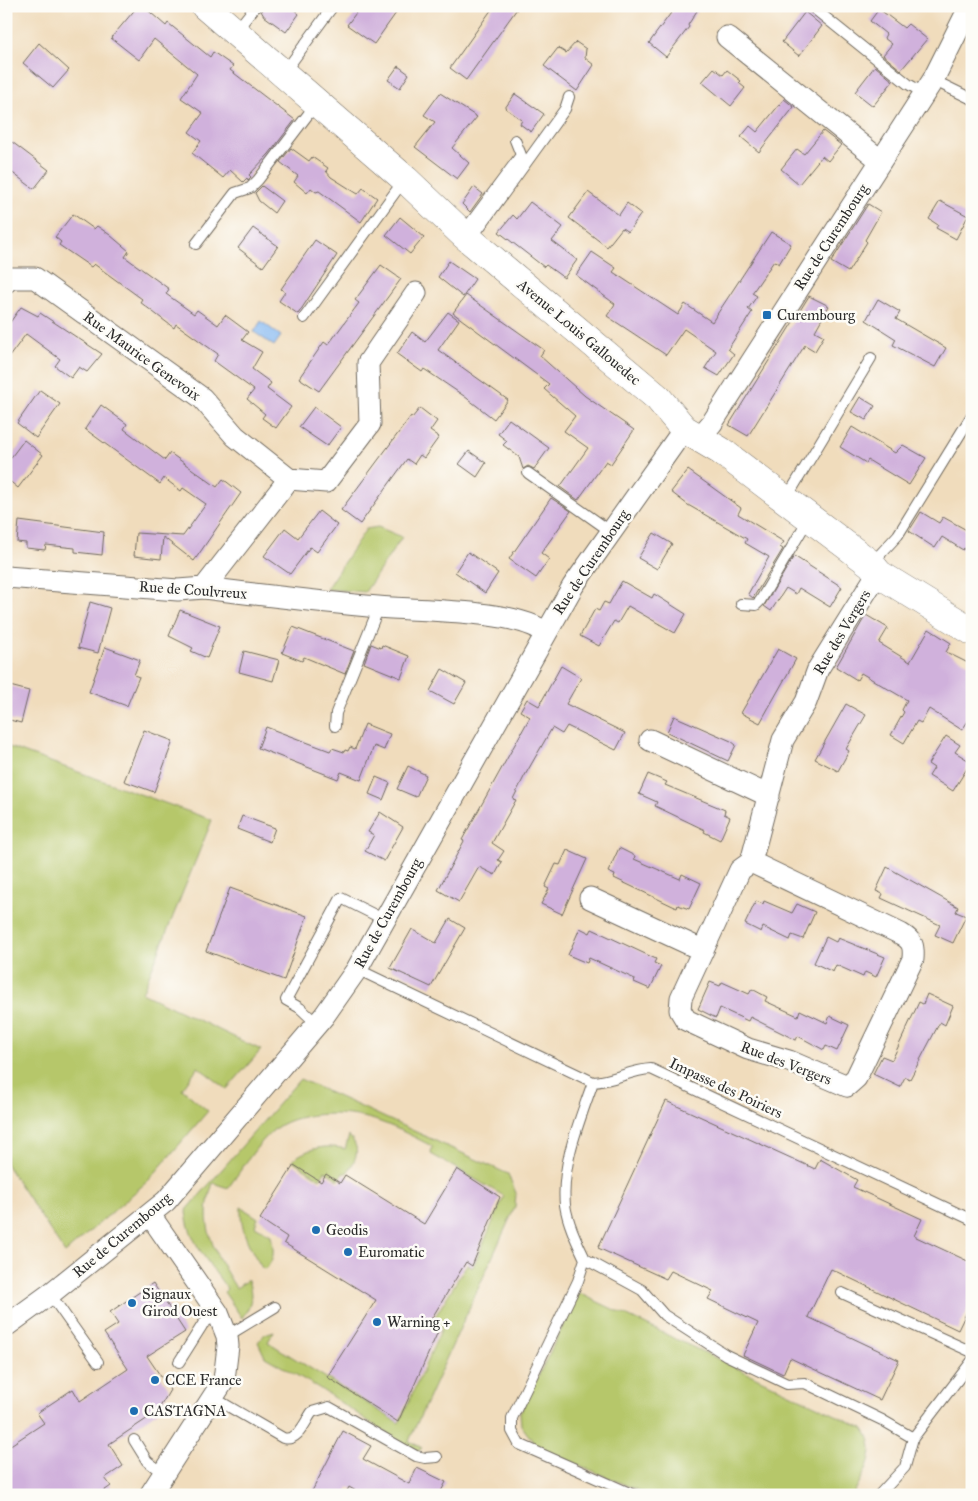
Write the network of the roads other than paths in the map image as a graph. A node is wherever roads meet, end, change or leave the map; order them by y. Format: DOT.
graph roads {
  1 [pos="205,6"];
  2 [pos="256,6"];
  3 [pos="334,6"];
  4 [pos="811,6"];
  5 [pos="970,6"];
  6 [pos="234,32"];
  7 [pos="727,38"];
  8 [pos="282,75"];
  9 [pos="928,87"];
  10 [pos="569,97"];
  11 [pos="972,99"];
  12 [pos="317,103"];
  13 [pos="515,140"];
  14 [pos="881,161"];
  15 [pos="405,179"];
  16 [pos="466,237"];
  17 [pos="196,244"];
  18 [pos="6,282"];
  19 [pos="416,293"];
  20 [pos="304,318"];
  21 [pos="871,358"];
  22 [pos="972,415"];
  23 [pos="692,434"];
  24 [pos="528,473"];
  25 [pos="289,478"];
  26 [pos="785,500"];
  27 [pos="809,517"];
  28 [pos="610,531"];
  29 [pos="875,569"];
  30 [pos="6,577"];
  31 [pos="204,588"];
  32 [pos="740,604"];
  33 [pos="379,607"];
  34 [pos="972,631"];
  35 [pos="545,632"];
  36 [pos="335,726"];
  37 [pos="650,740"];
  38 [pos="769,796"];
  39 [pos="750,862"];
  40 [pos="590,898"];
  41 [pos="385,920"];
  42 [pos="702,950"];
  43 [pos="357,969"];
  44 [pos="317,1024"];
  45 [pos="593,1082"];
  46 [pos="150,1214"];
  47 [pos="972,1220"];
  48 [pos="585,1259"];
  49 [pos="842,1293"];
  50 [pos="50,1294"];
  51 [pos="275,1307"];
  52 [pos="218,1313"];
  53 [pos="6,1326"];
  54 [pos="227,1336"];
  55 [pos="972,1352"];
  56 [pos="972,1361"];
  57 [pos="98,1362"];
  58 [pos="179,1362"];
  59 [pos="214,1398"];
  60 [pos="912,1438"];
  61 [pos="134,1440"];
  62 [pos="437,1457"];
  63 [pos="164,1474"];
  64 [pos="150,1495"];
  65 [pos="634,1495"];
  66 [pos="879,1495"];
  1 -- 6 [label="main road, Avenue Louis Gallouedec"];
  2 -- 6 [label="lane"];
  3 -- 8 [label="lane"];
  4 -- 9 [label="lane"];
  5 -- 9 [label="street, Rue de Curembourg"];
  6 -- 8 [label="main road, Avenue Louis Gallouedec"];
  7 -- 14 [label="street"];
  8 -- 12 [label="main road, Avenue Louis Gallouedec"];
  9 -- 11 [label="lane"];
  9 -- 14 [label="street, Rue de Curembourg"];
  10 -- 16 [label="lane"];
  12 -- 15 [label="main road, Avenue Louis Gallouedec"];
  12 -- 17 [label="lane"];
  13 -- 16 [label="lane"];
  14 -- 23 [label="street, Rue de Curembourg"];
  15 -- 16 [label="main road, Avenue Louis Gallouedec"];
  15 -- 20 [label="lane"];
  16 -- 23 [label="main road, Avenue Louis Gallouedec"];
  18 -- 25 [label="street, Rue Maurice Genevoix"];
  19 -- 25 [label="street"];
  21 -- 26 [label="lane"];
  22 -- 29 [label="lane"];
  23 -- 26 [label="main road, Avenue Louis Gallouedec"];
  23 -- 28 [label="street, Rue de Curembourg"];
  24 -- 28 [label="lane"];
  25 -- 31 [label="street"];
  26 -- 27 [label="main road, Avenue Louis Gallouedec"];
  27 -- 29 [label="main road, Avenue Louis Gallouedec"];
  27 -- 32 [label="lane"];
  28 -- 35 [label="street, Rue de Curembourg"];
  29 -- 34 [label="main road, Avenue Louis Gallouedec"];
  29 -- 38 [label="street, Rue des Vergers"];
  30 -- 31 [label="street, Rue de Coulvreux"];
  31 -- 33 [label="street, Rue de Coulvreux"];
  33 -- 35 [label="street, Rue de Coulvreux"];
  33 -- 36 [label="lane"];
  35 -- 41 [label="street, Rue de Curembourg"];
  37 -- 38 [label="street"];
  38 -- 39 [label="street, Rue des Vergers"];
  39 -- 42 [label="street, Rue des Vergers"];
  39 -- 42 [label="street, Rue des Vergers"];
  40 -- 42 [label="street"];
  41 -- 43 [label="street, Rue de Curembourg"];
  41 -- 44 [label="lane"];
  43 -- 44 [label="street, Rue de Curembourg"];
  43 -- 45 [label="lane"];
  44 -- 46 [label="street, Rue de Curembourg"];
  45 -- 47 [label="lane, Impasse des Poiriers"];
  45 -- 48 [label="lane"];
  46 -- 50 [label="street, Rue de Curembourg"];
  46 -- 52 [label="street"];
  48 -- 60 [label="lane"];
  48 -- 65 [label="lane"];
  49 -- 55 [label="lane"];
  50 -- 53 [label="street, Rue de Curembourg"];
  50 -- 57 [label="lane"];
  51 -- 54 [label="lane"];
  52 -- 54 [label="street"];
  52 -- 58 [label="lane"];
  54 -- 59 [label="street"];
  56 -- 60 [label="lane"];
  59 -- 62 [label="lane"];
  59 -- 63 [label="street"];
  60 -- 66 [label="lane"];
  61 -- 63 [label="lane"];
  63 -- 64 [label="street"];
}
